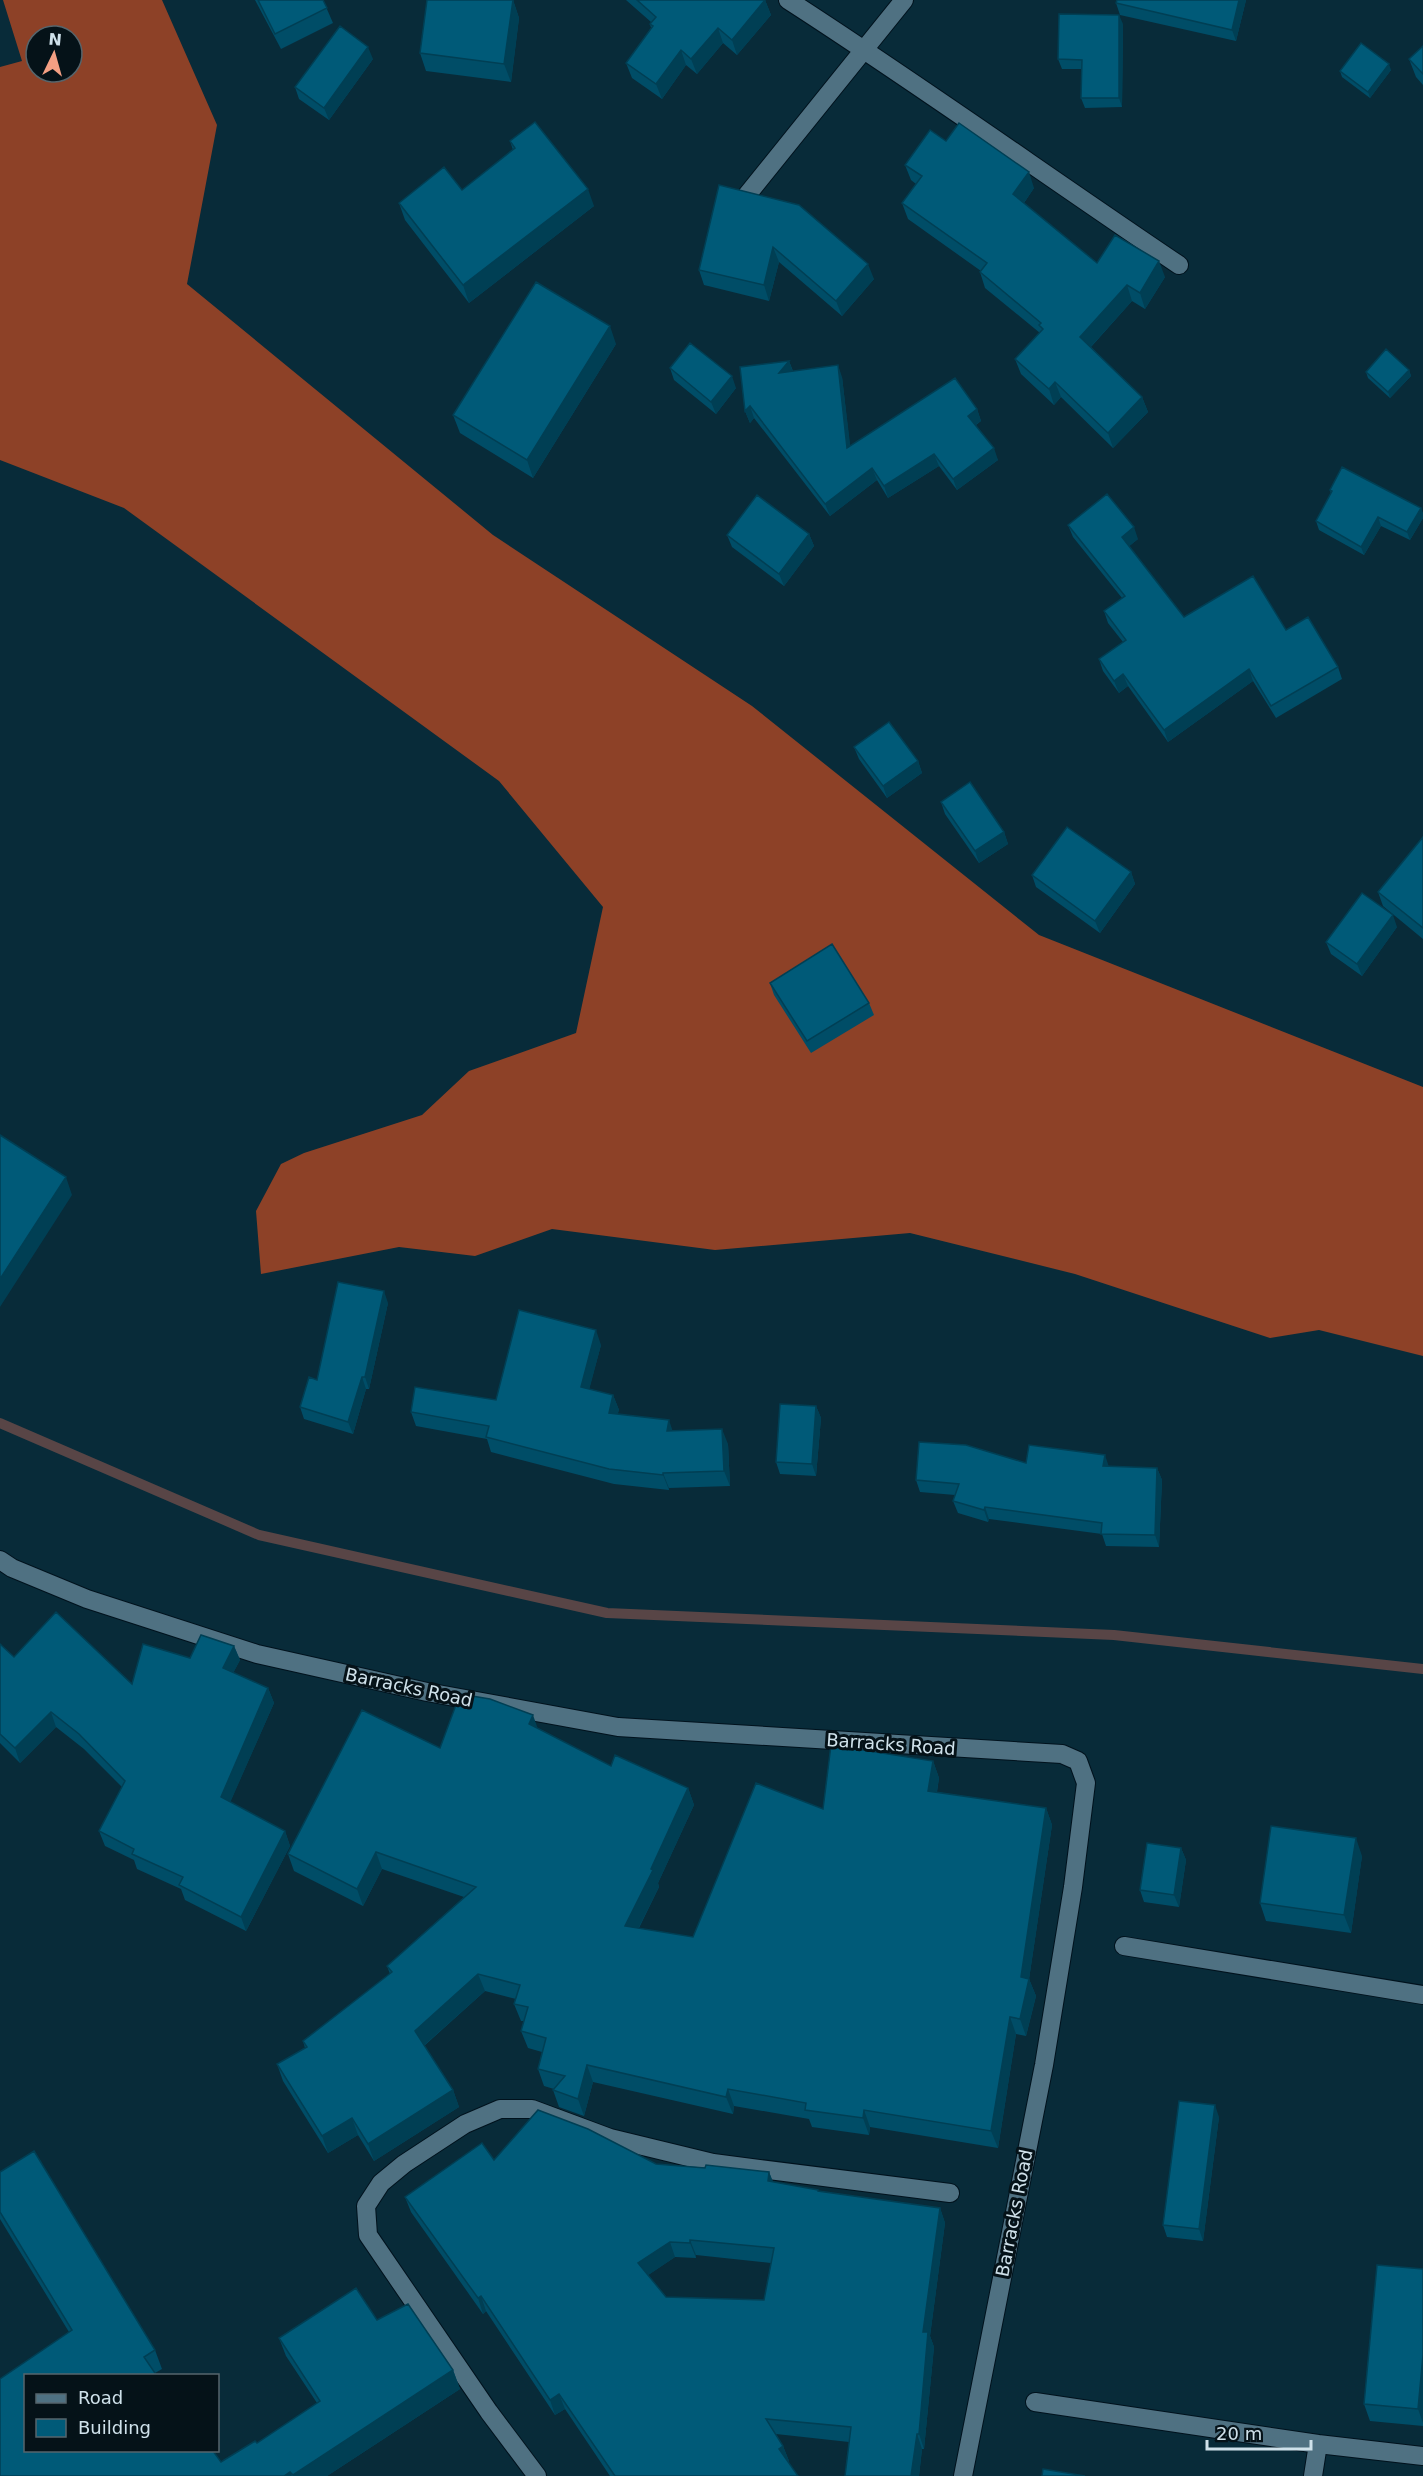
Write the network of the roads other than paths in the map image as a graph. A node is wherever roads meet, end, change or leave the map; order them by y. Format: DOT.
graph roads {
  1 [pos="788,0"];
  2 [pos="904,0"];
  3 [pos="865,50"];
  4 [pos="747,195"];
  5 [pos="1179,266"];
  6 [pos="0,1560"];
  7 [pos="1124,1946"];
  8 [pos="1423,1995"];
  9 [pos="950,2193"];
  10 [pos="1035,2402"];
  11 [pos="1318,2444"];
  12 [pos="1423,2456"];
  13 [pos="537,2476"];
  14 [pos="963,2476"];
  15 [pos="1313,2476"];
  1 -- 3 [label="street"];
  2 -- 3 [label="street"];
  3 -- 4 [label="street"];
  3 -- 5 [label="street"];
  6 -- 14 [label="street, Barracks Road"];
  7 -- 8 [label="street"];
  9 -- 13 [label="street"];
  10 -- 11 [label="street"];
  11 -- 12 [label="street"];
  11 -- 15 [label="street"];
}
